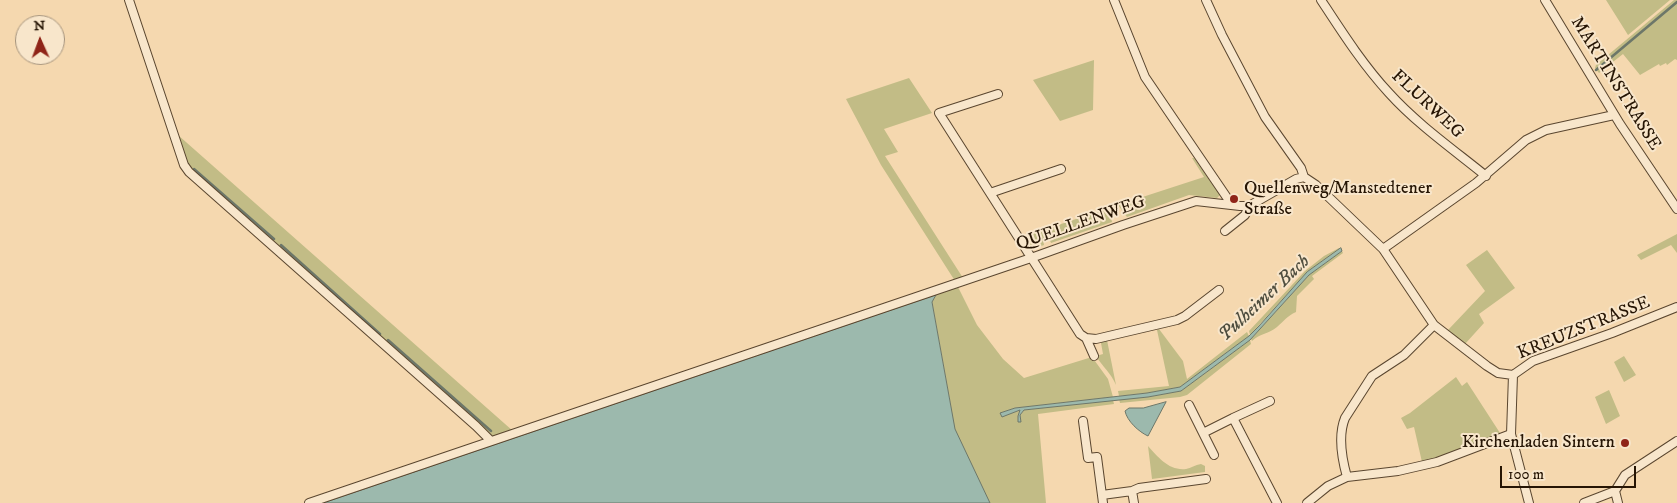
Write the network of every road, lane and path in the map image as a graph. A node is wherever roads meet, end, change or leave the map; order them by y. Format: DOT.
graph roads {
  1 [pos="129,0"];
  2 [pos="1114,0"];
  3 [pos="1206,0"];
  4 [pos="1321,0"];
  5 [pos="1545,0"];
  6 [pos="998,94"];
  7 [pos="1614,115"];
  8 [pos="1061,169"];
  9 [pos="1486,176"];
  10 [pos="1304,178"];
  11 [pos="990,193"];
  12 [pos="1232,204"];
  13 [pos="1249,206"];
  14 [pos="1677,209"];
  15 [pos="1225,231"];
  16 [pos="1383,249"];
  17 [pos="1031,258"];
  18 [pos="1219,290"];
  19 [pos="1677,307"];
  20 [pos="1434,325"];
  21 [pos="1086,338"];
  22 [pos="1094,356"];
  23 [pos="1512,375"];
  24 [pos="1270,401"];
  25 [pos="1189,405"];
  26 [pos="1233,418"];
  27 [pos="1083,421"];
  28 [pos="1203,433"];
  29 [pos="1511,434"];
  30 [pos="491,440"];
  31 [pos="1677,441"];
  32 [pos="1214,455"];
  33 [pos="1347,477"];
  34 [pos="1206,479"];
  35 [pos="1132,491"];
  36 [pos="1615,492"];
  37 [pos="1102,499"];
  38 [pos="309,503"];
  39 [pos="1134,503"];
  40 [pos="1277,503"];
  41 [pos="1307,503"];
  42 [pos="1529,503"];
  43 [pos="1584,503"];
  44 [pos="1618,503"];
  1 -- 30 [label="street"];
  2 -- 12 [label="street"];
  3 -- 10 [label="street"];
  4 -- 9 [label="street, FLURWEG"];
  5 -- 7 [label="street, MARTINSTRASSE"];
  6 -- 11 [label="street"];
  7 -- 9 [label="street"];
  7 -- 14 [label="street, MARTINSTRASSE"];
  8 -- 11 [label="street"];
  9 -- 16 [label="street"];
  10 -- 13 [label="street"];
  10 -- 16 [label="street"];
  11 -- 17 [label="street"];
  12 -- 13 [label="street, QUELLENWEG"];
  12 -- 17 [label="street, QUELLENWEG"];
  13 -- 15 [label="street"];
  16 -- 20 [label="street"];
  17 -- 21 [label="street"];
  17 -- 30 [label="street, QUELLENWEG"];
  18 -- 21 [label="street"];
  19 -- 23 [label="street, KREUZSTRASSE"];
  20 -- 23 [label="street"];
  20 -- 33 [label="street"];
  21 -- 22 [label="street"];
  23 -- 29 [label="street, KREUZSTRASSE"];
  24 -- 26 [label="street"];
  25 -- 28 [label="street"];
  26 -- 28 [label="street"];
  26 -- 40 [label="street"];
  27 -- 37 [label="street"];
  28 -- 32 [label="street"];
  29 -- 33 [label="street"];
  29 -- 42 [label="street, KREUZSTRASSE"];
  30 -- 38 [label="street, QUELLENWEG"];
  31 -- 36 [label="street"];
  33 -- 41 [label="street"];
  34 -- 35 [label="street"];
  35 -- 37 [label="street"];
  35 -- 39 [label="street"];
  36 -- 43 [label="street"];
  36 -- 44 [label="street"];
}
